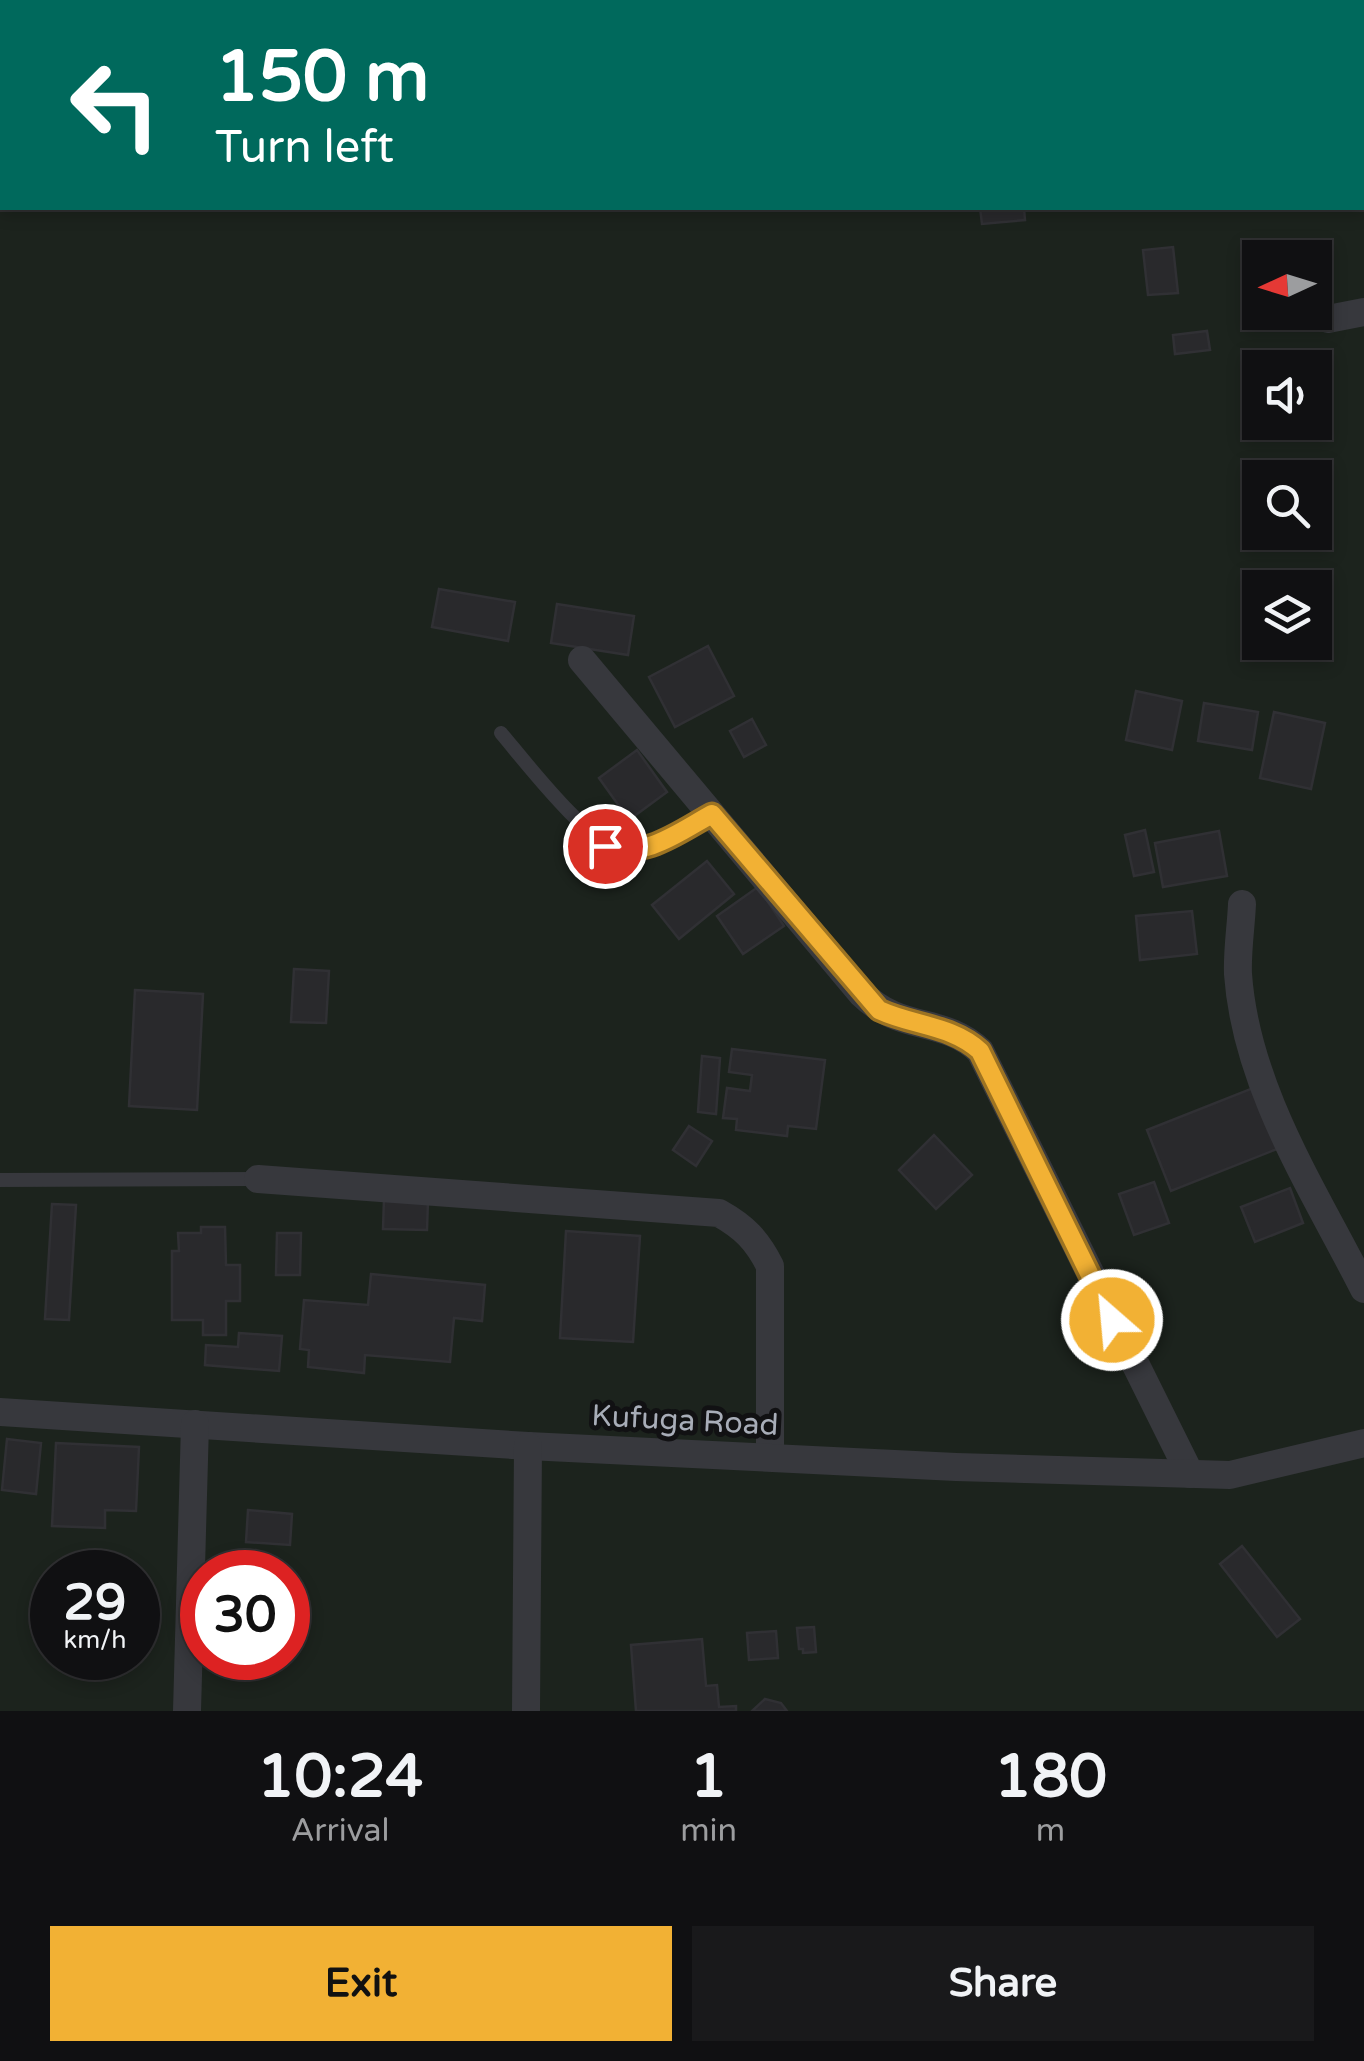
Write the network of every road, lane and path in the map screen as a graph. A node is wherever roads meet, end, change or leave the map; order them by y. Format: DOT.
graph roads {
  1 [pos="1364,312"];
  2 [pos="1332,318"];
  3 [pos="582,660"];
  4 [pos="500,733"];
  5 [pos="712,814"];
  6 [pos="1242,904"];
  7 [pos="258,1179"];
  8 [pos="0,1180"];
  9 [pos="1364,1289"];
  10 [pos="0,1412"];
  11 [pos="195,1424"];
  12 [pos="1364,1443"];
  13 [pos="528,1446"];
  14 [pos="770,1456"];
  15 [pos="1190,1474"];
  16 [pos="187,1711"];
  17 [pos="526,1711"];
  1 -- 2 [label="street"];
  3 -- 5 [label="street"];
  4 -- 5 [label="lane"];
  5 -- 15 [label="street"];
  6 -- 9 [label="street"];
  7 -- 8 [label="lane"];
  7 -- 14 [label="street"];
  10 -- 11 [label="street, Kufuga Road"];
  11 -- 13 [label="street, Kufuga Road"];
  11 -- 16 [label="street"];
  12 -- 15 [label="street, Kufuga Road"];
  13 -- 14 [label="street, Kufuga Road"];
  13 -- 17 [label="street"];
  14 -- 15 [label="street, Kufuga Road"];
}
